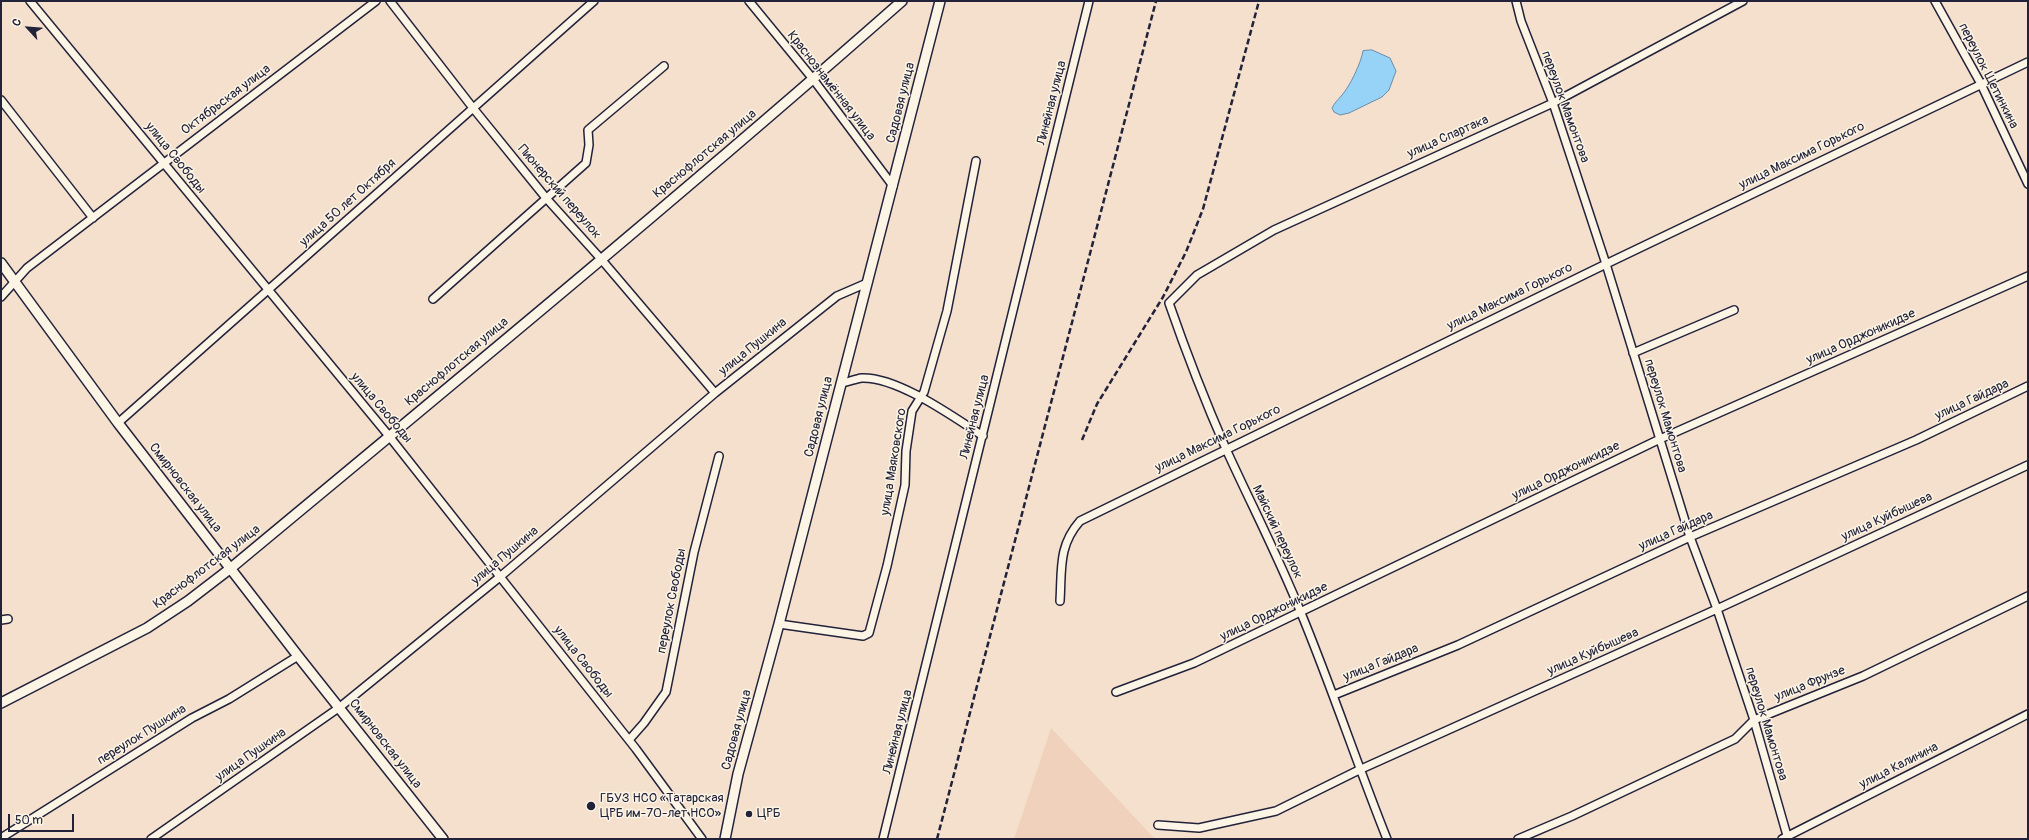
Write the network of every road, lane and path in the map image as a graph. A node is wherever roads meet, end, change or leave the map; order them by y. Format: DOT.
graph roads {
  1 [pos="30,1"];
  2 [pos="376,1"];
  3 [pos="390,1"];
  4 [pos="594,1"];
  5 [pos="749,1"];
  6 [pos="902,1"];
  7 [pos="940,1"];
  8 [pos="1089,1"];
  9 [pos="1516,1"];
  10 [pos="1743,1"];
  11 [pos="1935,1"];
  12 [pos="2028,62"];
  13 [pos="664,66"];
  14 [pos="813,79"];
  15 [pos="1981,84"];
  16 [pos="1,100"];
  17 [pos="1553,103"];
  18 [pos="473,108"];
  19 [pos="976,162"];
  20 [pos="164,163"];
  21 [pos="2028,184"];
  22 [pos="893,186"];
  23 [pos="546,198"];
  24 [pos="93,218"];
  25 [pos="601,259"];
  26 [pos="1,263"];
  27 [pos="1606,264"];
  28 [pos="2028,276"];
  29 [pos="15,282"];
  30 [pos="867,283"];
  31 [pos="268,291"];
  32 [pos="1,297"];
  33 [pos="433,299"];
  34 [pos="1168,303"];
  35 [pos="1734,310"];
  36 [pos="1633,353"];
  37 [pos="841,383"];
  38 [pos="2028,386"];
  39 [pos="715,393"];
  40 [pos="920,398"];
  41 [pos="118,423"];
  42 [pos="389,436"];
  43 [pos="983,436"];
  44 [pos="1660,439"];
  45 [pos="1226,448"];
  46 [pos="719,456"];
  47 [pos="2028,465"];
  48 [pos="1690,537"];
  49 [pos="231,568"];
  50 [pos="501,576"];
  51 [pos="2028,596"];
  52 [pos="1060,601"];
  53 [pos="1717,609"];
  54 [pos="1301,612"];
  55 [pos="779,624"];
  56 [pos="298,656"];
  57 [pos="1116,692"];
  58 [pos="1334,695"];
  59 [pos="1,703"];
  60 [pos="340,707"];
  61 [pos="2028,714"];
  62 [pos="1754,720"];
  63 [pos="629,740"];
  64 [pos="1359,770"];
  65 [pos="1158,825"];
  66 [pos="1,838"];
  67 [pos="1786,838"];
  68 [pos="151,839"];
  69 [pos="443,839"];
  70 [pos="702,839"];
  71 [pos="725,839"];
  72 [pos="883,839"];
  73 [pos="1387,839"];
  74 [pos="1518,839"];
  1 -- 20 [label="street, улица Свободы"];
  2 -- 20 [label="street, Октябрьская улица"];
  3 -- 18 [label="street, Пионерский переулок"];
  4 -- 18 [label="street, улица 50 лет Октября"];
  5 -- 14 [label="street, Краснознамённая улица"];
  6 -- 14 [label="street, Краснофлотская улица"];
  7 -- 22 [label="street, Садовая улица"];
  8 -- 43 [label="street, Линейная улица"];
  9 -- 17 [label="street, переулок Мамонтова"];
  10 -- 17 [label="street, улица Спартака"];
  11 -- 15 [label="street, переулок Щетинкина"];
  12 -- 15 [label="street, улица Максима Горького"];
  13 -- 23 [label="street"];
  14 -- 22 [label="street, Краснознамённая улица"];
  14 -- 25 [label="street, Краснофлотская улица"];
  15 -- 21 [label="street, переулок Щетинкина"];
  15 -- 27 [label="street, улица Максима Горького"];
  16 -- 24 [label="street"];
  17 -- 27 [label="street, переулок Мамонтова"];
  17 -- 34 [label="street, улица Спартака"];
  18 -- 23 [label="street, Пионерский переулок"];
  18 -- 31 [label="street, улица 50 лет Октября"];
  19 -- 40 [label="street, улица Маяковского"];
  20 -- 24 [label="street, Октябрьская улица"];
  20 -- 31 [label="street, улица Свободы"];
  22 -- 30 [label="street, Садовая улица"];
  23 -- 25 [label="street, Пионерский переулок"];
  23 -- 33 [label="street"];
  24 -- 29 [label="street, Октябрьская улица"];
  25 -- 39 [label="street, Пионерский переулок"];
  25 -- 42 [label="street, Краснофлотская улица"];
  26 -- 29 [label="street, Смирновская улица"];
  27 -- 36 [label="street, переулок Мамонтова"];
  27 -- 45 [label="street, улица Максима Горького"];
  28 -- 44 [label="street, улица Орджоникидзе"];
  29 -- 32 [label="street, Октябрьская улица"];
  29 -- 41 [label="street, Смирновская улица"];
  30 -- 37 [label="street, Садовая улица"];
  30 -- 39 [label="street, улица Пушкина"];
  31 -- 41 [label="street, улица 50 лет Октября"];
  31 -- 42 [label="street, улица Свободы"];
  34 -- 45 [label="street, Майский переулок"];
  35 -- 36 [label="street"];
  36 -- 44 [label="street, переулок Мамонтова"];
  37 -- 40 [label="street"];
  37 -- 55 [label="street, Садовая улица"];
  38 -- 48 [label="street, улица Гайдара"];
  39 -- 50 [label="street, улица Пушкина"];
  40 -- 43 [label="street"];
  40 -- 55 [label="street, улица Маяковского"];
  41 -- 49 [label="street, Смирновская улица"];
  42 -- 49 [label="street, Краснофлотская улица"];
  42 -- 50 [label="street, улица Свободы"];
  43 -- 72 [label="street, Линейная улица"];
  44 -- 48 [label="street, переулок Мамонтова"];
  44 -- 54 [label="street, улица Орджоникидзе"];
  45 -- 52 [label="street, улица Максима Горького"];
  45 -- 54 [label="street, Майский переулок"];
  46 -- 63 [label="street, переулок Свободы"];
  47 -- 53 [label="street, улица Куйбышева"];
  48 -- 53 [label="street, переулок Мамонтова"];
  48 -- 58 [label="street, улица Гайдара"];
  49 -- 56 [label="street, Смирновская улица"];
  49 -- 59 [label="street, Краснофлотская улица"];
  50 -- 60 [label="street, улица Пушкина"];
  50 -- 63 [label="street, улица Свободы"];
  51 -- 62 [label="street, улица Фрунзе"];
  53 -- 62 [label="street, переулок Мамонтова"];
  53 -- 64 [label="street, улица Куйбышева"];
  54 -- 57 [label="street, улица Орджоникидзе"];
  54 -- 58 [label="street, Майский переулок"];
  55 -- 71 [label="street, Садовая улица"];
  56 -- 60 [label="street, Смирновская улица"];
  56 -- 66 [label="street, переулок Пушкина"];
  58 -- 64 [label="street, Майский переулок"];
  60 -- 68 [label="street, улица Пушкина"];
  60 -- 69 [label="street, Смирновская улица"];
  61 -- 67 [label="street, улица Калинина"];
  62 -- 67 [label="street, переулок Мамонтова"];
  62 -- 74 [label="street, улица Фрунзе"];
  63 -- 70 [label="street, улица Свободы"];
  64 -- 65 [label="street, улица Куйбышева"];
  64 -- 73 [label="street, Майский переулок"];
}
